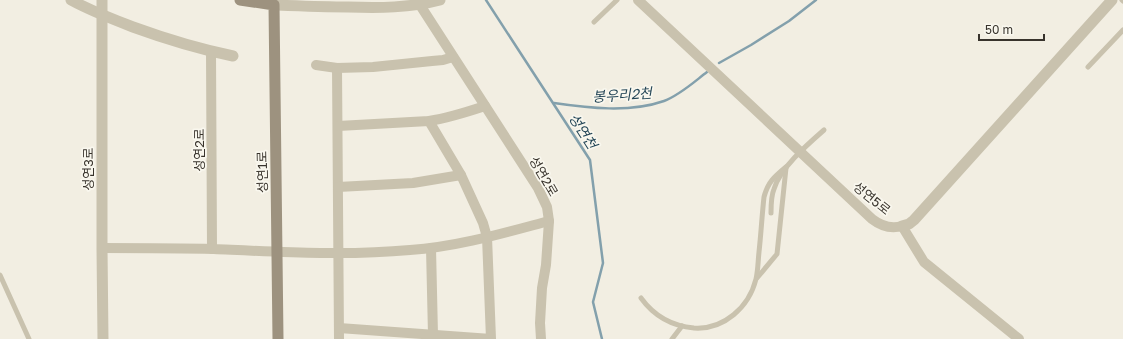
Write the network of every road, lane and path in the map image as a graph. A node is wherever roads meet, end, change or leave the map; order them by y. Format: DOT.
graph roads {
  1 [pos="72,0"];
  2 [pos="102,0"];
  3 [pos="240,0"];
  4 [pos="440,0"];
  5 [pos="617,0"];
  6 [pos="638,0"];
  7 [pos="1112,0"];
  8 [pos="274,5"];
  9 [pos="420,5"];
  10 [pos="102,15"];
  11 [pos="594,22"];
  12 [pos="1123,30"];
  13 [pos="211,52"];
  14 [pos="233,56"];
  15 [pos="453,57"];
  16 [pos="316,65"];
  17 [pos="1088,67"];
  18 [pos="337,68"];
  19 [pos="485,106"];
  20 [pos="429,120"];
  21 [pos="338,126"];
  22 [pos="824,130"];
  23 [pos="800,151"];
  24 [pos="786,168"];
  25 [pos="462,175"];
  26 [pos="338,187"];
  27 [pos="770,213"];
  28 [pos="549,221"];
  29 [pos="902,226"];
  30 [pos="488,237"];
  31 [pos="102,248"];
  32 [pos="431,248"];
  33 [pos="212,249"];
  34 [pos="277,252"];
  35 [pos="339,254"];
  36 [pos="0,275"];
  37 [pos="756,278"];
  38 [pos="641,298"];
  39 [pos="682,326"];
  40 [pos="339,328"];
  41 [pos="433,335"];
  42 [pos="29,339"];
  43 [pos="103,339"];
  44 [pos="278,339"];
  45 [pos="340,339"];
  46 [pos="541,339"];
  47 [pos="672,339"];
  48 [pos="1019,339"];
  1 -- 10 [label="street"];
  2 -- 10 [label="street, 성연3로"];
  3 -- 8 [label="main road"];
  4 -- 9 [label="street"];
  5 -- 11 [label="lane"];
  6 -- 23 [label="street, 성연5로"];
  7 -- 29 [label="street"];
  8 -- 9 [label="street"];
  8 -- 34 [label="main road, 성연1로"];
  9 -- 15 [label="street, 성연2로"];
  10 -- 13 [label="street"];
  10 -- 31 [label="street, 성연3로"];
  12 -- 17 [label="lane"];
  13 -- 14 [label="street"];
  13 -- 33 [label="street, 성연2로"];
  15 -- 18 [label="street"];
  15 -- 19 [label="street, 성연2로"];
  16 -- 18 [label="street"];
  18 -- 21 [label="street"];
  19 -- 20 [label="street"];
  19 -- 28 [label="street, 성연2로"];
  20 -- 21 [label="street"];
  20 -- 25 [label="street"];
  21 -- 26 [label="street"];
  22 -- 23 [label="lane"];
  23 -- 24 [label="lane"];
  23 -- 29 [label="street, 성연5로"];
  24 -- 27 [label="lane"];
  24 -- 37 [label="lane"];
  24 -- 37 [label="lane"];
  25 -- 26 [label="street"];
  25 -- 30 [label="street"];
  26 -- 35 [label="street"];
  28 -- 30 [label="street"];
  28 -- 46 [label="street, 성연2로"];
  29 -- 48 [label="street"];
  30 -- 32 [label="street"];
  30 -- 41 [label="street"];
  31 -- 33 [label="street"];
  31 -- 43 [label="street, 성연3로"];
  32 -- 35 [label="street"];
  32 -- 41 [label="street"];
  33 -- 34 [label="street"];
  34 -- 35 [label="street"];
  34 -- 44 [label="main road, 성연1로"];
  35 -- 40 [label="street"];
  36 -- 42 [label="lane"];
  37 -- 39 [label="lane"];
  38 -- 39 [label="lane"];
  39 -- 47 [label="lane"];
  40 -- 41 [label="street"];
  40 -- 45 [label="street"];
}
